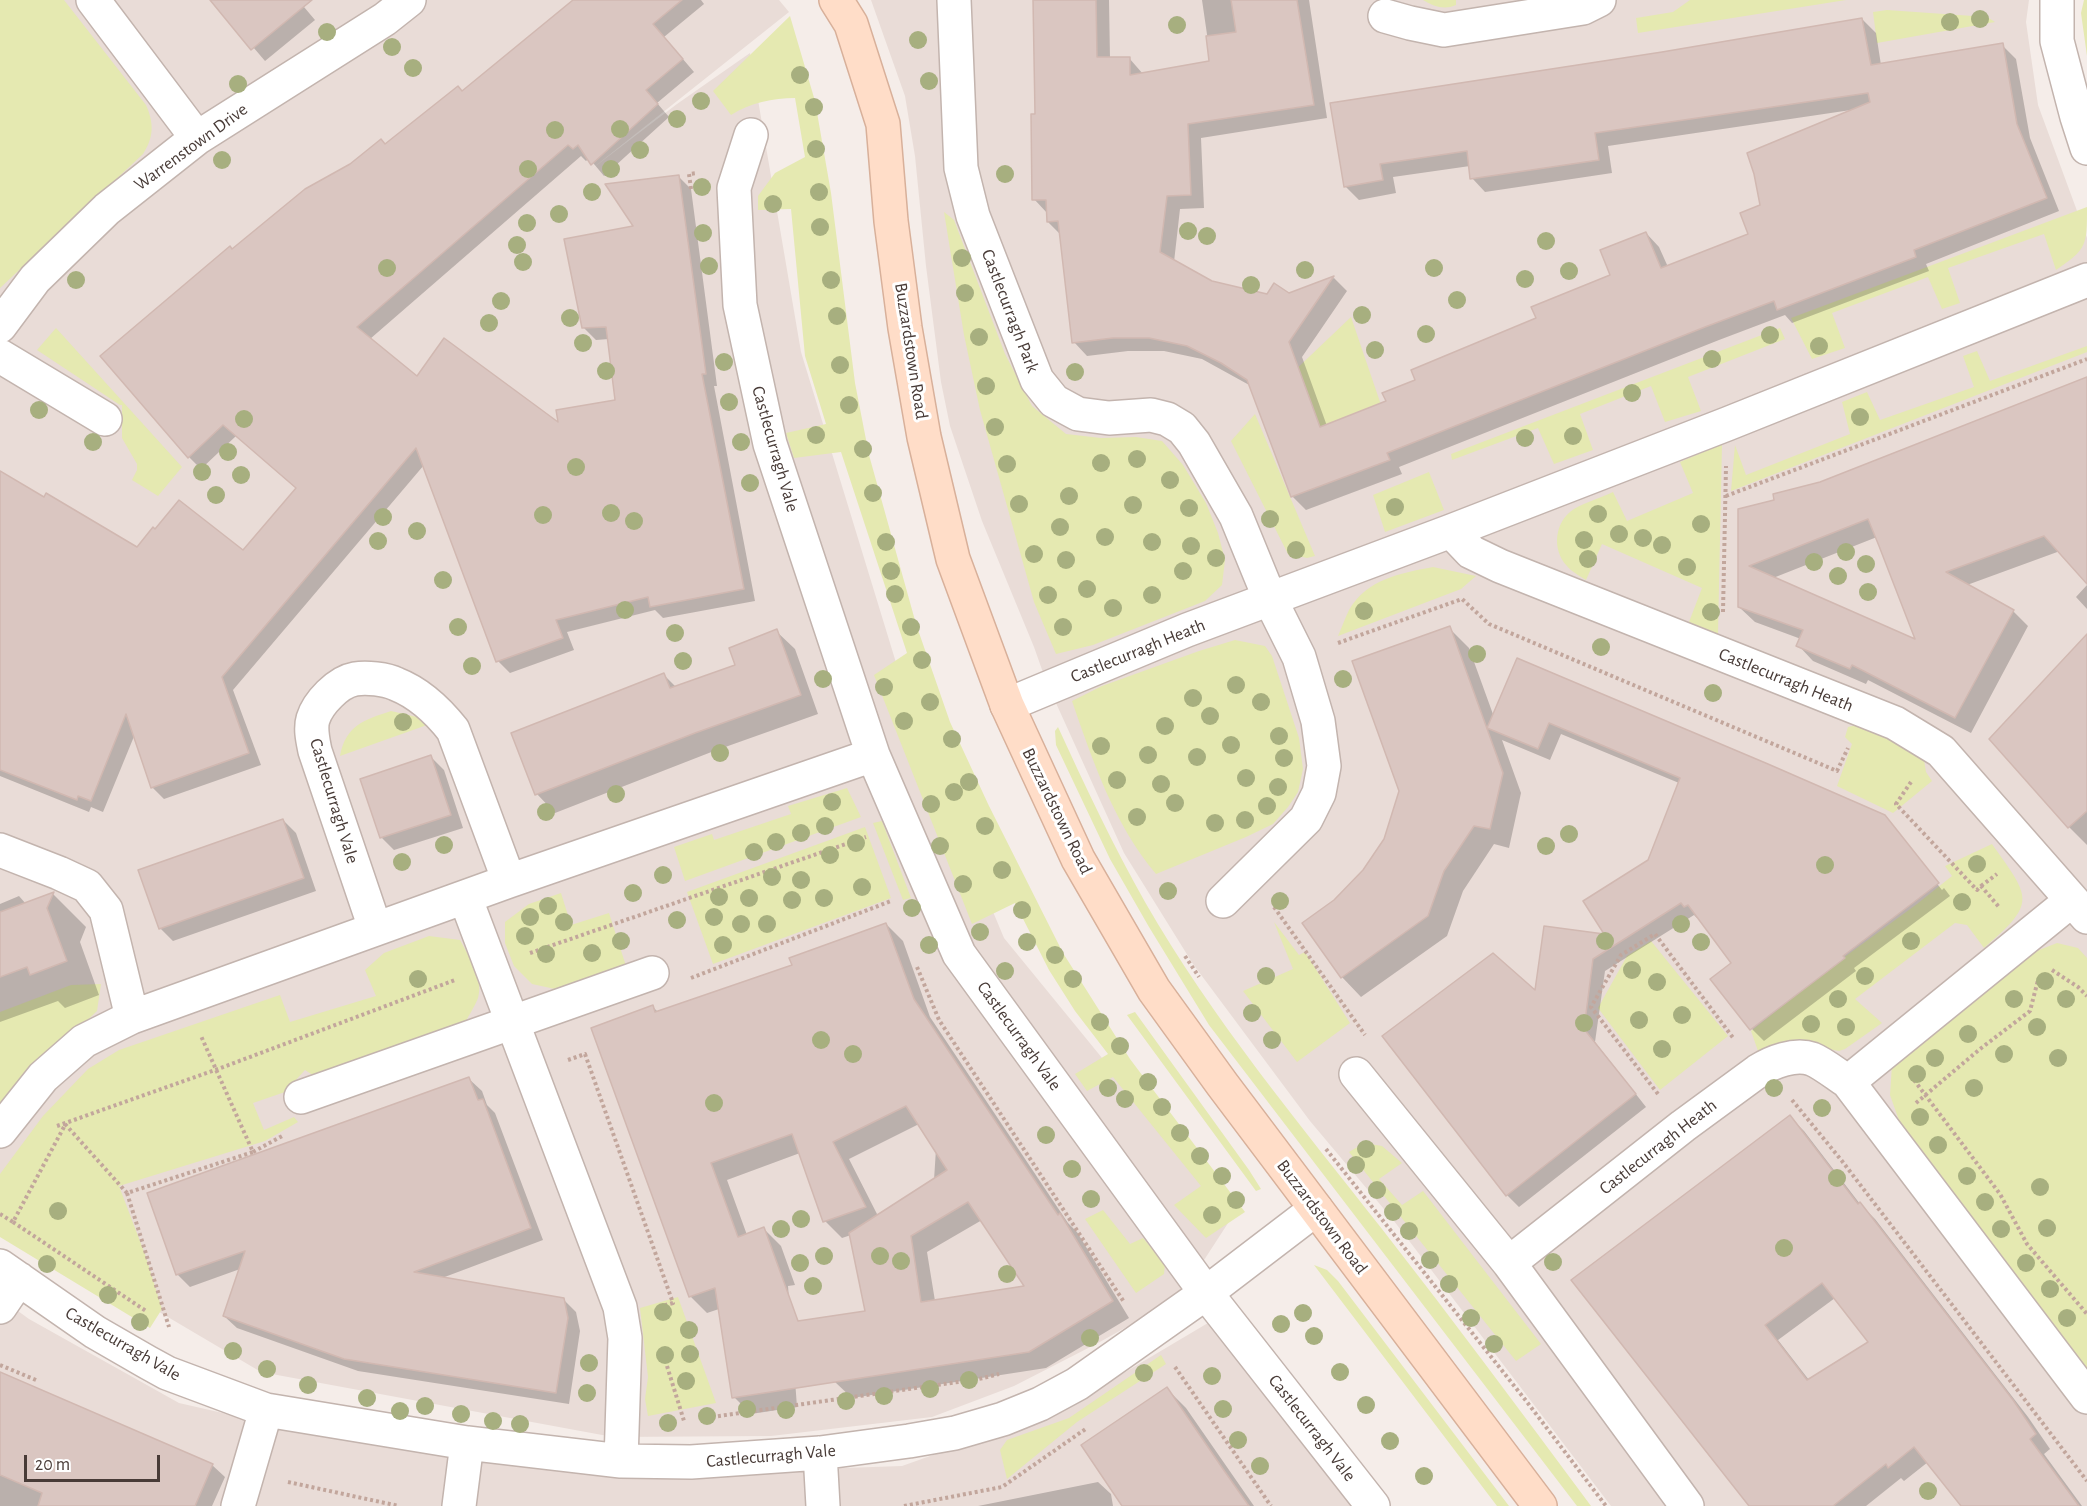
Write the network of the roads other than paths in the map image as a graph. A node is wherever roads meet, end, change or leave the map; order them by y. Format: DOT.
graph roads {
  1 [pos="93,0"];
  2 [pos="409,0"];
  3 [pos="836,0"];
  4 [pos="954,0"];
  5 [pos="1599,0"];
  6 [pos="2057,0"];
  7 [pos="1385,16"];
  8 [pos="197,138"];
  9 [pos="2087,148"];
  10 [pos="746,149"];
  11 [pos="2087,280"];
  12 [pos="0,326"];
  13 [pos="0,356"];
  14 [pos="105,419"];
  15 [pos="1451,531"];
  16 [pos="1270,599"];
  17 [pos="1007,705"];
  18 [pos="873,755"];
  19 [pos="0,850"];
  20 [pos="509,880"];
  21 [pos="465,897"];
  22 [pos="1223,901"];
  23 [pos="2079,909"];
  24 [pos="375,928"];
  25 [pos="652,973"];
  26 [pos="132,1017"];
  27 [pos="513,1022"];
  28 [pos="1356,1074"];
  29 [pos="1848,1082"];
  30 [pos="301,1097"];
  31 [pos="0,1131"];
  32 [pos="1316,1209"];
  33 [pos="1509,1263"];
  34 [pos="9,1273"];
  35 [pos="1206,1293"];
  36 [pos="0,1307"];
  37 [pos="2087,1397"];
  38 [pos="266,1410"];
  39 [pos="467,1443"];
  40 [pos="820,1453"];
  41 [pos="621,1461"];
  42 [pos="238,1506"];
  43 [pos="459,1506"];
  44 [pos="824,1506"];
  45 [pos="1373,1506"];
  46 [pos="1540,1506"];
  47 [pos="1687,1506"];
  1 -- 8 [label="street"];
  2 -- 8 [label="street, Warrenstown Drive"];
  3 -- 17 [label="street, Buzzardstown Road"];
  4 -- 16 [label="street, Castlecurragh Park"];
  5 -- 7 [label="street"];
  6 -- 9 [label="street"];
  8 -- 12 [label="street, Warrenstown Drive"];
  10 -- 18 [label="street, Castlecurragh Vale"];
  11 -- 15 [label="street, Castlecurragh Heath"];
  13 -- 14 [label="street"];
  15 -- 16 [label="street, Castlecurragh Heath"];
  15 -- 23 [label="street, Castlecurragh Heath"];
  16 -- 17 [label="street, Castlecurragh Heath"];
  16 -- 22 [label="street"];
  17 -- 32 [label="street, Buzzardstown Road"];
  18 -- 20 [label="street"];
  18 -- 35 [label="street, Castlecurragh Vale"];
  19 -- 26 [label="street"];
  20 -- 21 [label="street"];
  20 -- 24 [label="street, Castlecurragh Vale"];
  21 -- 24 [label="street"];
  21 -- 27 [label="street"];
  23 -- 29 [label="street, Castlecurragh Heath"];
  24 -- 26 [label="street"];
  25 -- 27 [label="street"];
  26 -- 31 [label="street"];
  27 -- 30 [label="street"];
  27 -- 41 [label="street"];
  28 -- 33 [label="street"];
  29 -- 33 [label="street, Castlecurragh Heath"];
  29 -- 37 [label="street, Castlecurragh Heath"];
  32 -- 35 [label="street, Castlecurragh Vale"];
  32 -- 46 [label="street, Buzzardstown Road"];
  33 -- 47 [label="street"];
  34 -- 36 [label="street, Castlecurragh Vale"];
  34 -- 38 [label="street, Castlecurragh Vale"];
  35 -- 40 [label="street, Castlecurragh Vale"];
  35 -- 45 [label="street, Castlecurragh Vale"];
  38 -- 39 [label="street, Castlecurragh Vale"];
  38 -- 42 [label="street"];
  39 -- 41 [label="street, Castlecurragh Vale"];
  39 -- 43 [label="street"];
  40 -- 41 [label="street, Castlecurragh Vale"];
  40 -- 44 [label="street"];
}
